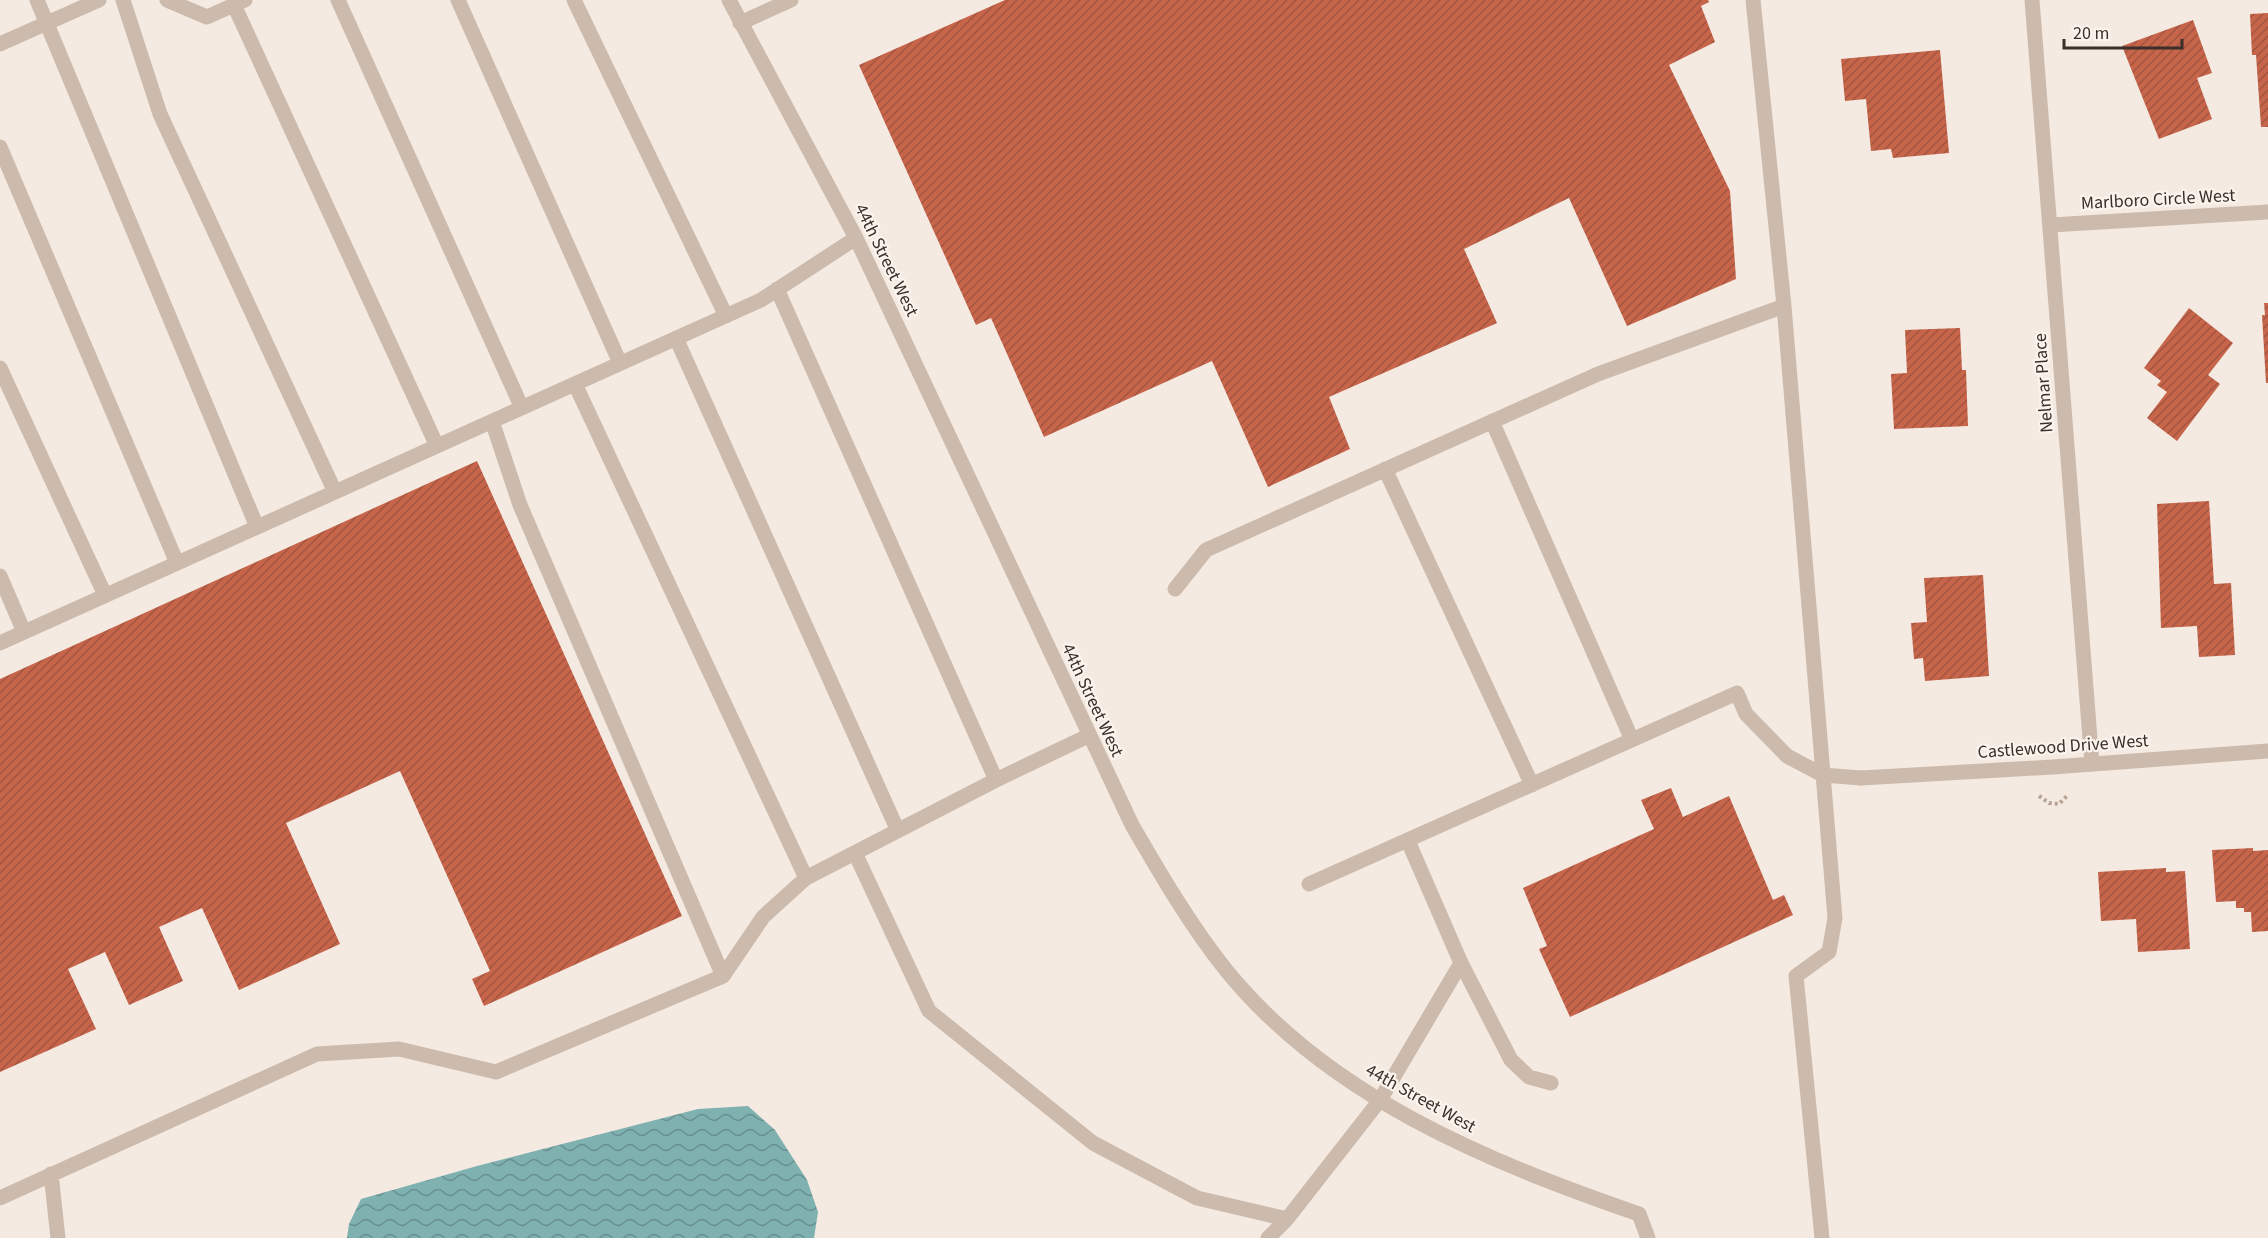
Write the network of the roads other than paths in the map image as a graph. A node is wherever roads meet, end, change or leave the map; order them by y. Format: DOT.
graph roads {
  1 [pos="37,0"];
  2 [pos="99,0"];
  3 [pos="123,0"];
  4 [pos="167,0"];
  5 [pos="338,0"];
  6 [pos="458,0"];
  7 [pos="574,0"];
  8 [pos="729,0"];
  9 [pos="791,0"];
  10 [pos="1753,0"];
  11 [pos="2032,0"];
  12 [pos="239,2"];
  13 [pos="47,23"];
  14 [pos="740,23"];
  15 [pos="0,44"];
  16 [pos="0,147"];
  17 [pos="2268,212"];
  18 [pos="2051,225"];
  19 [pos="856,238"];
  20 [pos="777,289"];
  21 [pos="1784,306"];
  22 [pos="726,316"];
  23 [pos="676,338"];
  24 [pos="620,363"];
  25 [pos="0,368"];
  26 [pos="575,384"];
  27 [pos="522,408"];
  28 [pos="492,421"];
  29 [pos="1492,421"];
  30 [pos="437,446"];
  31 [pos="1385,469"];
  32 [pos="335,492"];
  33 [pos="257,527"];
  34 [pos="177,563"];
  35 [pos="0,576"];
  36 [pos="1175,589"];
  37 [pos="105,595"];
  38 [pos="24,632"];
  39 [pos="0,643"];
  40 [pos="1088,736"];
  41 [pos="1632,740"];
  42 [pos="2268,751"];
  43 [pos="2092,764"];
  44 [pos="1824,775"];
  45 [pos="996,780"];
  46 [pos="1532,785"];
  47 [pos="898,831"];
  48 [pos="1408,841"];
  49 [pos="855,853"];
  50 [pos="806,878"];
  51 [pos="1309,884"];
  52 [pos="1461,963"];
  53 [pos="723,976"];
  54 [pos="1551,1083"];
  55 [pos="1380,1100"];
  56 [pos="51,1174"];
  57 [pos="0,1198"];
  58 [pos="1287,1219"];
  59 [pos="58,1238"];
  60 [pos="1268,1238"];
  61 [pos="1648,1238"];
  62 [pos="1822,1238"];
  1 -- 13 [label="street"];
  2 -- 13 [label="street"];
  3 -- 32 [label="street"];
  4 -- 12 [label="street"];
  5 -- 27 [label="street"];
  6 -- 24 [label="street"];
  7 -- 22 [label="street"];
  8 -- 14 [label="street, 44th Street West"];
  9 -- 14 [label="street"];
  10 -- 21 [label="street"];
  11 -- 18 [label="street, Nelmar Place"];
  12 -- 30 [label="street"];
  13 -- 15 [label="street"];
  13 -- 33 [label="street"];
  14 -- 19 [label="street, 44th Street West"];
  16 -- 34 [label="street"];
  17 -- 18 [label="street, Marlboro Circle West"];
  18 -- 43 [label="street, Nelmar Place"];
  19 -- 20 [label="street"];
  19 -- 40 [label="street, 44th Street West"];
  20 -- 22 [label="street"];
  20 -- 45 [label="street"];
  21 -- 29 [label="street"];
  21 -- 44 [label="street"];
  22 -- 23 [label="street"];
  23 -- 24 [label="street"];
  23 -- 47 [label="street"];
  24 -- 26 [label="street"];
  25 -- 37 [label="street"];
  26 -- 27 [label="street"];
  26 -- 50 [label="street"];
  27 -- 28 [label="street"];
  28 -- 30 [label="street"];
  28 -- 53 [label="street"];
  29 -- 31 [label="street"];
  29 -- 41 [label="street"];
  30 -- 32 [label="street"];
  31 -- 36 [label="street"];
  31 -- 46 [label="street"];
  32 -- 33 [label="street"];
  33 -- 34 [label="street"];
  34 -- 37 [label="street"];
  35 -- 38 [label="street"];
  37 -- 38 [label="street"];
  38 -- 39 [label="street"];
  40 -- 45 [label="street"];
  40 -- 55 [label="street, 44th Street West"];
  41 -- 44 [label="street"];
  41 -- 46 [label="street"];
  42 -- 43 [label="street, Castlewood Drive West"];
  43 -- 44 [label="street, Castlewood Drive West"];
  44 -- 62 [label="street"];
  45 -- 47 [label="street"];
  46 -- 48 [label="street"];
  47 -- 49 [label="street"];
  48 -- 51 [label="street"];
  48 -- 52 [label="street"];
  49 -- 50 [label="street"];
  49 -- 58 [label="street"];
  50 -- 53 [label="street"];
  52 -- 54 [label="street"];
  52 -- 55 [label="street"];
  53 -- 56 [label="street"];
  55 -- 58 [label="street"];
  55 -- 61 [label="street, 44th Street West"];
  56 -- 57 [label="street"];
  56 -- 59 [label="street"];
  58 -- 60 [label="street"];
}
